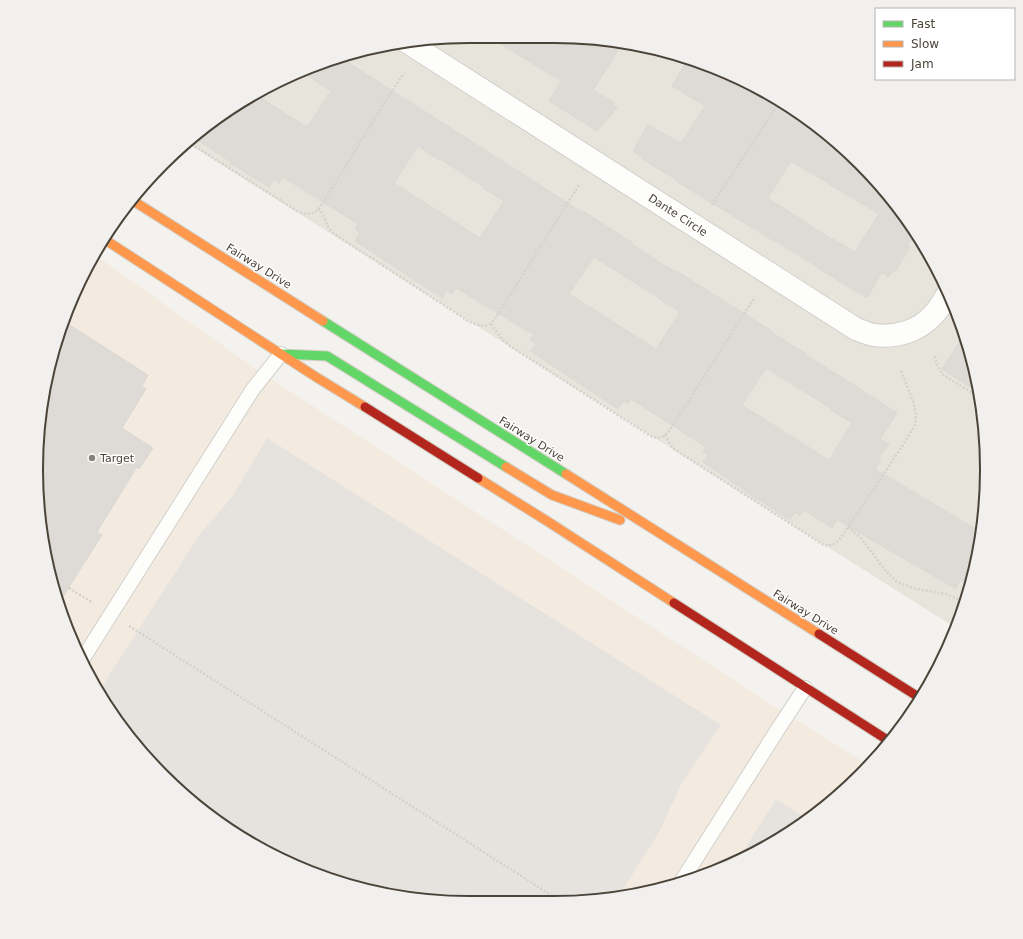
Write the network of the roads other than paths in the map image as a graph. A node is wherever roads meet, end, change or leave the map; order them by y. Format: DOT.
graph roads {
  1 [pos="415,47"];
  2 [pos="137,203"];
  3 [pos="109,242"];
  4 [pos="944,298"];
  5 [pos="281,354"];
  6 [pos="664,537"];
  7 [pos="85,655"];
  8 [pos="805,688"];
  9 [pos="915,695"];
  10 [pos="884,739"];
  11 [pos="686,875"];
  1 -- 4 [label="street, Dante Circle"];
  2 -- 6 [label="main road, Fairway Drive"];
  3 -- 5 [label="main road"];
  5 -- 6 [label="main road"];
  5 -- 7 [label="lane"];
  5 -- 8 [label="main road"];
  6 -- 9 [label="main road, Fairway Drive"];
  8 -- 10 [label="main road"];
  8 -- 11 [label="lane"];
}
